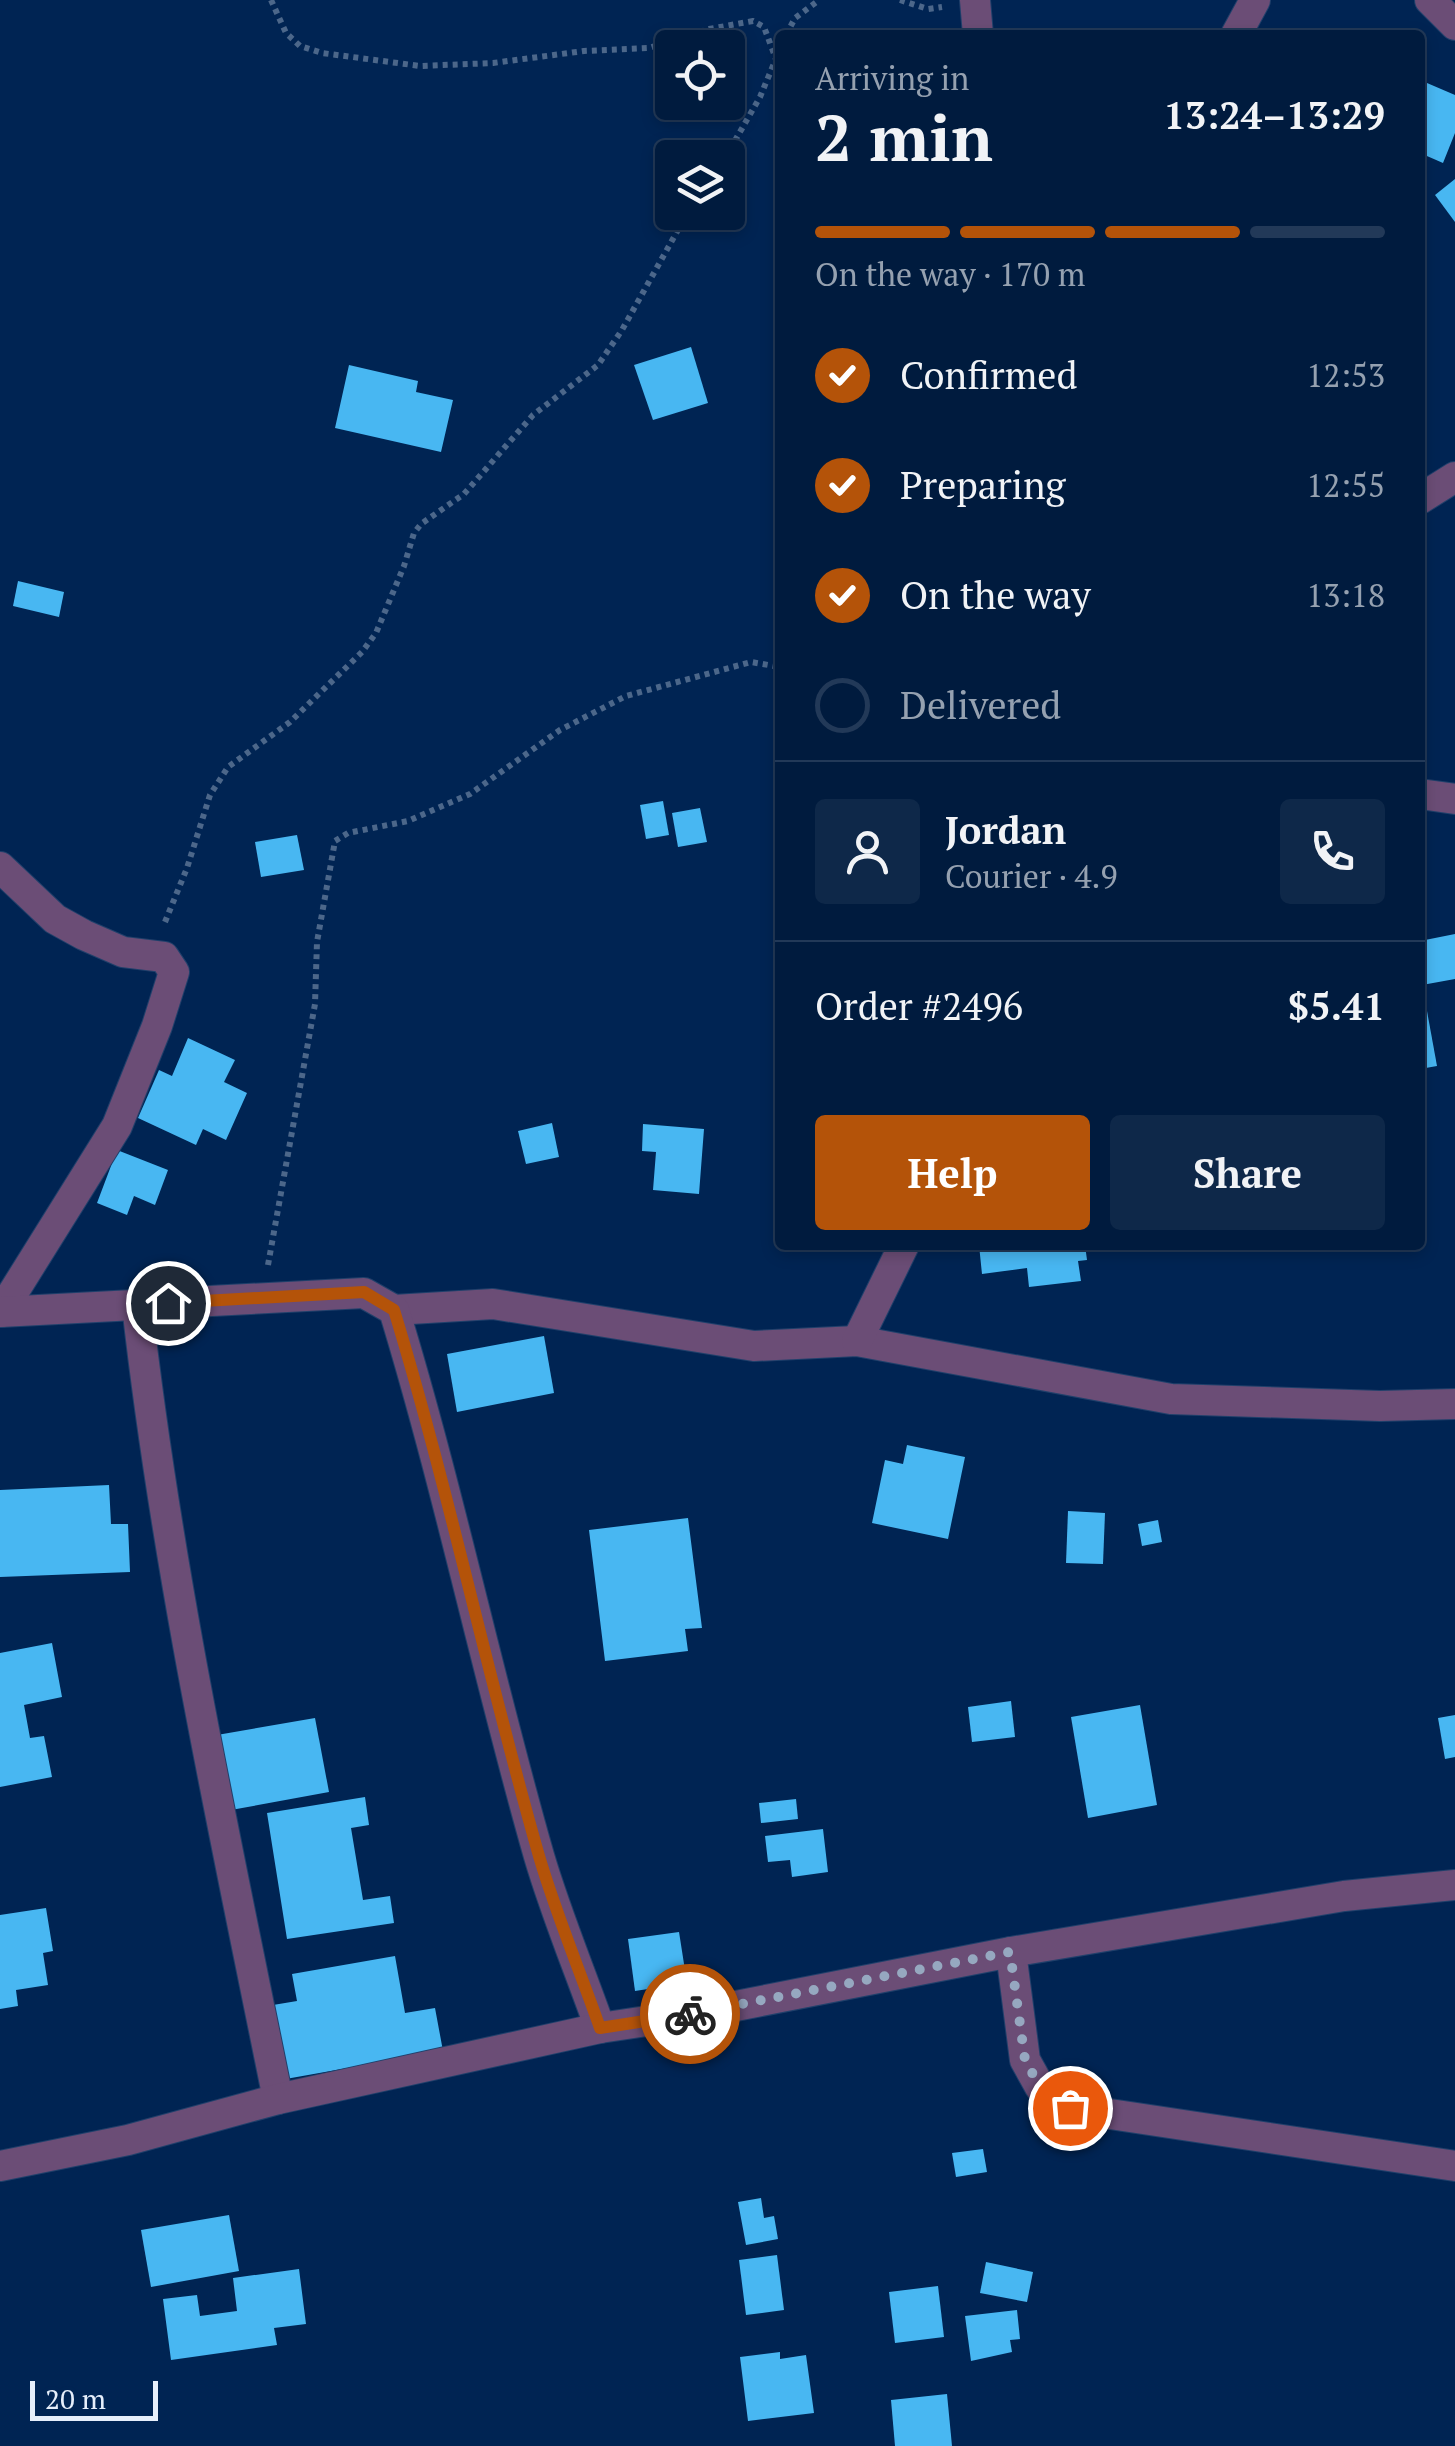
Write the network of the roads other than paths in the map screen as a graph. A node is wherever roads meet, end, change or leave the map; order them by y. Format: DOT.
graph roads {
  1 [pos="975,0"];
  2 [pos="1255,0"];
  3 [pos="1430,0"];
  4 [pos="1455,25"];
  5 [pos="978,30"];
  6 [pos="1239,30"];
  7 [pos="1455,476"];
  8 [pos="1425,496"];
  9 [pos="1425,795"];
  10 [pos="1455,799"];
  11 [pos="0,867"];
  12 [pos="902,1250"];
  13 [pos="137,1305"];
  14 [pos="394,1310"];
  15 [pos="0,1312"];
  16 [pos="857,1341"];
  17 [pos="1455,1404"];
  18 [pos="1455,1885"];
  19 [pos="1010,1952"];
  20 [pos="600,2028"];
  21 [pos="278,2100"];
  22 [pos="0,2166"];
  23 [pos="1455,2166"];
  1 -- 5 [label="street"];
  2 -- 6 [label="street"];
  3 -- 4 [label="street"];
  7 -- 8 [label="street"];
  9 -- 10 [label="street"];
  11 -- 15 [label="street"];
  12 -- 16 [label="street"];
  13 -- 14 [label="street"];
  13 -- 15 [label="street"];
  13 -- 21 [label="street"];
  14 -- 16 [label="street"];
  14 -- 20 [label="street"];
  16 -- 17 [label="street"];
  18 -- 19 [label="street"];
  19 -- 20 [label="street"];
  19 -- 23 [label="street"];
  20 -- 21 [label="street"];
  21 -- 22 [label="street"];
}
